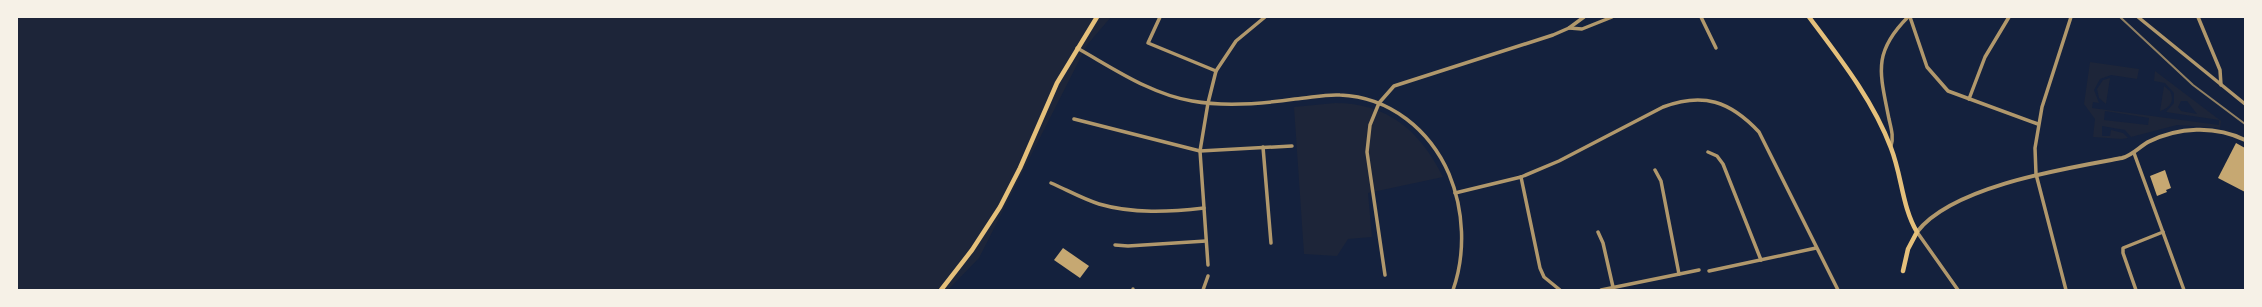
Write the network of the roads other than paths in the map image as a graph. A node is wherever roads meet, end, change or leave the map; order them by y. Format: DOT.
graph roads {
  1 [pos="1097,17"];
  2 [pos="1160,17"];
  3 [pos="1265,17"];
  4 [pos="1584,17"];
  5 [pos="1612,17"];
  6 [pos="1701,17"];
  7 [pos="1808,17"];
  8 [pos="1909,17"];
  9 [pos="2009,17"];
  10 [pos="2071,17"];
  11 [pos="2138,17"];
  12 [pos="2198,17"];
  13 [pos="1569,28"];
  14 [pos="1077,48"];
  15 [pos="1716,48"];
  16 [pos="1216,71"];
  17 [pos="2221,85"];
  18 [pos="1969,98"];
  19 [pos="1379,103"];
  20 [pos="1208,104"];
  21 [pos="2245,104"];
  22 [pos="1074,119"];
  23 [pos="2038,124"];
  24 [pos="2245,140"];
  25 [pos="1292,146"];
  26 [pos="1891,146"];
  27 [pos="1263,148"];
  28 [pos="1200,151"];
  29 [pos="1708,152"];
  30 [pos="2134,153"];
  31 [pos="1655,170"];
  32 [pos="2036,174"];
  33 [pos="1521,177"];
  34 [pos="1051,183"];
  35 [pos="1455,193"];
  36 [pos="1204,208"];
  37 [pos="1598,232"];
  38 [pos="1917,232"];
  39 [pos="2163,232"];
  40 [pos="1206,241"];
  41 [pos="1270,243"];
  42 [pos="1115,245"];
  43 [pos="1816,248"];
  44 [pos="1761,260"];
  45 [pos="1208,265"];
  46 [pos="1699,270"];
  47 [pos="1709,271"];
  48 [pos="1903,271"];
  49 [pos="1679,274"];
  50 [pos="1385,275"];
  51 [pos="1208,276"];
  52 [pos="1613,287"];
  53 [pos="941,290"];
  54 [pos="1202,290"];
  55 [pos="1453,290"];
  56 [pos="1560,290"];
  57 [pos="1601,290"];
  58 [pos="1838,290"];
  59 [pos="1958,290"];
  60 [pos="2066,290"];
  61 [pos="2136,290"];
  62 [pos="2184,290"];
  1 -- 14 [label="main road"];
  2 -- 16 [label="street"];
  3 -- 16 [label="street"];
  4 -- 13 [label="street"];
  5 -- 13 [label="street"];
  6 -- 15 [label="street"];
  7 -- 26 [label="main road"];
  8 -- 18 [label="street"];
  8 -- 26 [label="street"];
  9 -- 18 [label="street"];
  10 -- 23 [label="street"];
  11 -- 17 [label="street"];
  12 -- 17 [label="street"];
  13 -- 19 [label="street"];
  14 -- 20 [label="street"];
  14 -- 53 [label="main road"];
  16 -- 20 [label="street"];
  17 -- 21 [label="street"];
  18 -- 23 [label="street"];
  19 -- 20 [label="street"];
  19 -- 35 [label="street"];
  19 -- 50 [label="street"];
  20 -- 28 [label="street"];
  22 -- 28 [label="street"];
  23 -- 32 [label="street"];
  24 -- 30 [label="street"];
  25 -- 27 [label="street"];
  26 -- 38 [label="main road"];
  27 -- 28 [label="street"];
  27 -- 41 [label="street"];
  28 -- 36 [label="street"];
  29 -- 44 [label="street"];
  30 -- 32 [label="street"];
  30 -- 39 [label="street"];
  31 -- 49 [label="street"];
  32 -- 38 [label="street"];
  32 -- 60 [label="street"];
  33 -- 35 [label="street"];
  33 -- 43 [label="street"];
  33 -- 56 [label="street"];
  34 -- 36 [label="street"];
  35 -- 55 [label="street"];
  36 -- 40 [label="street"];
  37 -- 52 [label="street"];
  38 -- 48 [label="main road"];
  38 -- 59 [label="street"];
  39 -- 61 [label="street"];
  39 -- 62 [label="street"];
  40 -- 42 [label="street"];
  40 -- 45 [label="street"];
  43 -- 44 [label="street"];
  43 -- 58 [label="street"];
  44 -- 47 [label="street"];
  46 -- 49 [label="street"];
  49 -- 52 [label="street"];
  51 -- 54 [label="street"];
  52 -- 57 [label="street"];
}
